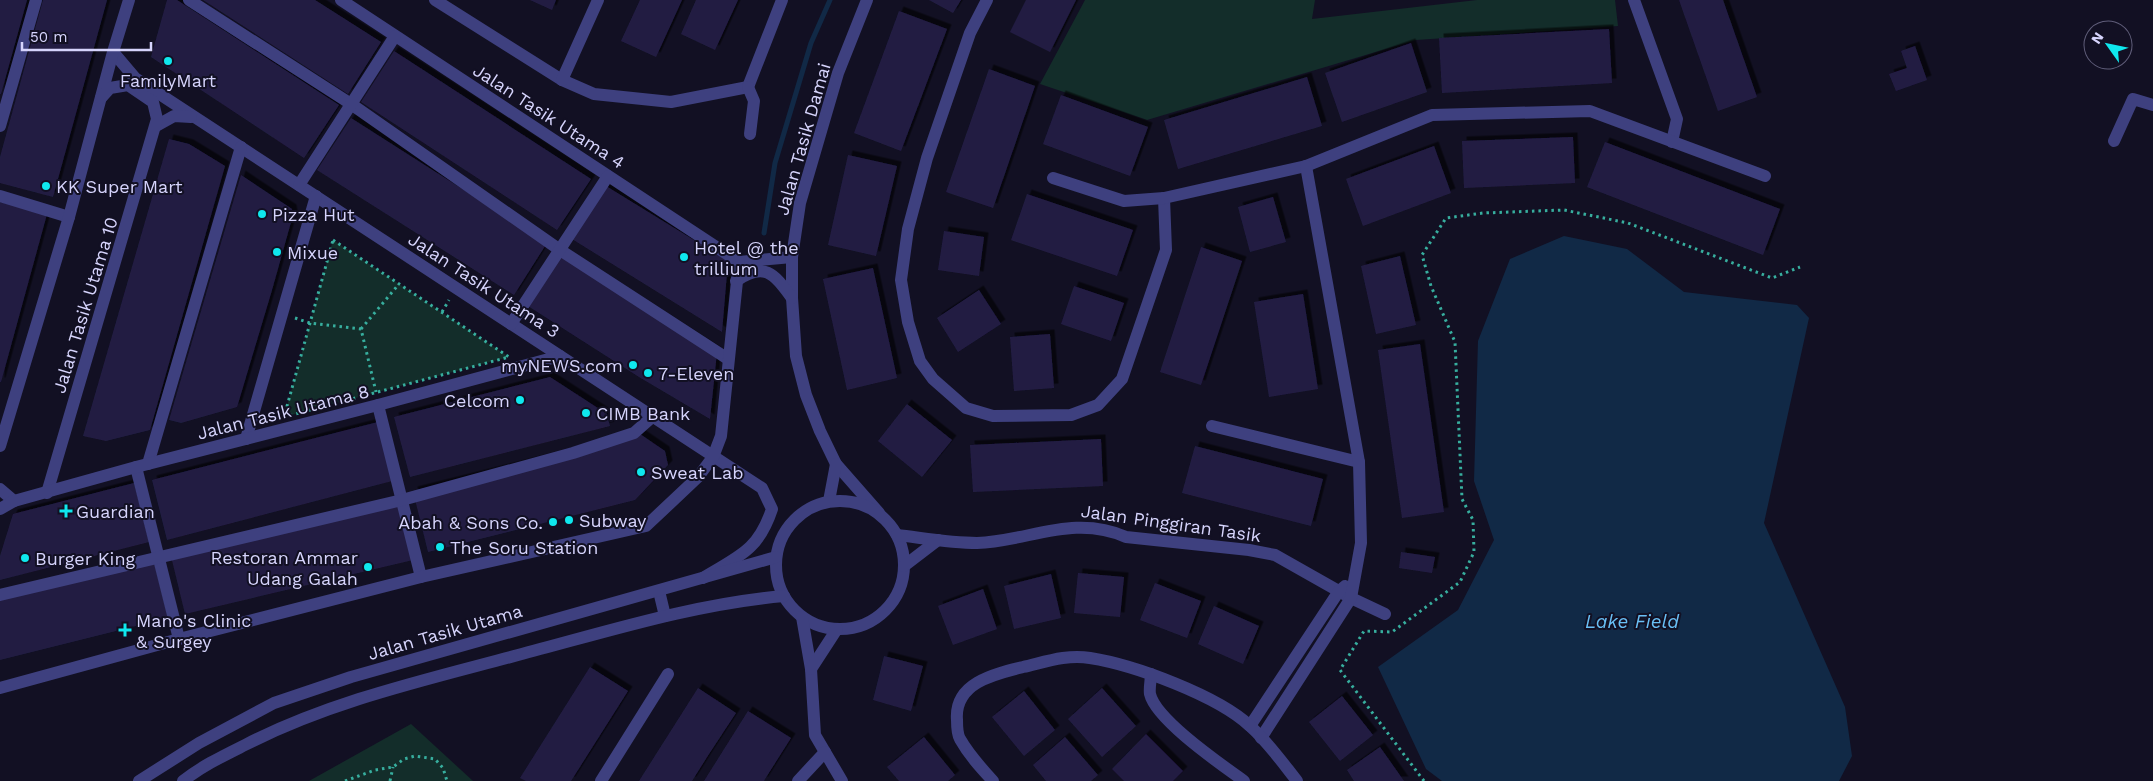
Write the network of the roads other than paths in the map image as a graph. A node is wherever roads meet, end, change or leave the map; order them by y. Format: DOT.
graph roads {
  1 [pos="36,0"];
  2 [pos="129,0"];
  3 [pos="189,0"];
  4 [pos="341,0"];
  5 [pos="435,0"];
  6 [pos="598,0"];
  7 [pos="782,0"];
  8 [pos="867,0"];
  9 [pos="987,0"];
  10 [pos="1634,0"];
  11 [pos="395,36"];
  12 [pos="113,52"];
  13 [pos="562,80"];
  14 [pos="748,87"];
  15 [pos="101,98"];
  16 [pos="351,104"];
  17 [pos="2153,105"];
  18 [pos="196,118"];
  19 [pos="0,126"];
  20 [pos="156,126"];
  21 [pos="750,134"];
  22 [pos="2114,141"];
  23 [pos="1672,142"];
  24 [pos="241,147"];
  25 [pos="1306,166"];
  26 [pos="608,176"];
  27 [pos="1765,176"];
  28 [pos="1053,178"];
  29 [pos="299,185"];
  30 [pos="0,196"];
  31 [pos="316,196"];
  32 [pos="1164,198"];
  33 [pos="69,217"];
  34 [pos="560,250"];
  35 [pos="792,257"];
  36 [pos="739,262"];
  37 [pos="736,281"];
  38 [pos="792,298"];
  39 [pos="511,324"];
  40 [pos="560,356"];
  41 [pos="728,359"];
  42 [pos="377,399"];
  43 [pos="652,417"];
  44 [pos="1212,426"];
  45 [pos="246,439"];
  46 [pos="0,446"];
  47 [pos="713,457"];
  48 [pos="1359,462"];
  49 [pos="836,464"];
  50 [pos="142,465"];
  51 [pos="0,488"];
  52 [pos="47,493"];
  53 [pos="402,500"];
  54 [pos="14,501"];
  55 [pos="829,501"];
  56 [pos="0,509"];
  57 [pos="879,513"];
  58 [pos="897,535"];
  59 [pos="938,540"];
  60 [pos="776,557"];
  61 [pos="159,558"];
  62 [pos="904,566"];
  63 [pos="422,577"];
  64 [pos="703,578"];
  65 [pos="1354,578"];
  66 [pos="659,591"];
  67 [pos="1339,591"];
  68 [pos="0,595"];
  69 [pos="784,596"];
  70 [pos="1351,598"];
  71 [pos="1385,614"];
  72 [pos="665,616"];
  73 [pos="802,617"];
  74 [pos="836,629"];
  75 [pos="179,639"];
  76 [pos="811,669"];
  77 [pos="668,674"];
  78 [pos="1151,674"];
  79 [pos="0,688"];
  80 [pos="1250,726"];
  81 [pos="1261,738"];
  82 [pos="825,752"];
  83 [pos="140,781"];
  84 [pos="183,781"];
  85 [pos="601,781"];
  86 [pos="798,781"];
  87 [pos="842,781"];
  88 [pos="993,781"];
  89 [pos="1244,781"];
  90 [pos="1297,781"];
  1 -- 19 [label="street"];
  2 -- 12 [label="street"];
  3 -- 16 [label="street"];
  4 -- 11 [label="street, Jalan Tasik Utama 4"];
  5 -- 13 [label="street"];
  6 -- 13 [label="street"];
  7 -- 14 [label="street"];
  8 -- 35 [label="street, Jalan Tasik Damai"];
  9 -- 32 [label="street"];
  10 -- 23 [label="street"];
  11 -- 16 [label="street"];
  11 -- 26 [label="street, Jalan Tasik Utama 4"];
  12 -- 15 [label="street"];
  12 -- 18 [label="street, Jalan Tasik Utama 3"];
  13 -- 14 [label="street"];
  14 -- 21 [label="street"];
  15 -- 20 [label="street, Jalan Tasik Utama 10"];
  15 -- 33 [label="street"];
  16 -- 29 [label="street"];
  16 -- 34 [label="street"];
  17 -- 22 [label="street"];
  18 -- 20 [label="street"];
  18 -- 24 [label="street, Jalan Tasik Utama 3"];
  20 -- 52 [label="street, Jalan Tasik Utama 10"];
  23 -- 25 [label="street"];
  23 -- 27 [label="street"];
  24 -- 29 [label="street, Jalan Tasik Utama 3"];
  24 -- 50 [label="street"];
  25 -- 32 [label="street"];
  25 -- 48 [label="street"];
  26 -- 34 [label="street"];
  26 -- 36 [label="street, Jalan Tasik Utama 4"];
  28 -- 32 [label="street"];
  29 -- 31 [label="street, Jalan Tasik Utama 3"];
  30 -- 33 [label="street"];
  31 -- 39 [label="street, Jalan Tasik Utama 3"];
  31 -- 45 [label="street"];
  33 -- 46 [label="street"];
  34 -- 39 [label="street"];
  34 -- 41 [label="street"];
  35 -- 36 [label="street"];
  35 -- 38 [label="street, Jalan Tasik Damai"];
  36 -- 37 [label="street"];
  37 -- 38 [label="street"];
  37 -- 41 [label="street"];
  38 -- 49 [label="street, Jalan Tasik Damai"];
  39 -- 40 [label="street, Jalan Tasik Utama 3"];
  40 -- 42 [label="street, Jalan Tasik Utama 8"];
  40 -- 43 [label="street, Jalan Tasik Utama 3"];
  41 -- 47 [label="street"];
  42 -- 45 [label="street, Jalan Tasik Utama 8"];
  42 -- 53 [label="street"];
  43 -- 47 [label="street, Jalan Tasik Utama 3"];
  43 -- 53 [label="street"];
  44 -- 48 [label="street"];
  45 -- 50 [label="street, Jalan Tasik Utama 8"];
  47 -- 63 [label="street"];
  47 -- 64 [label="street, Jalan Tasik Utama 3"];
  48 -- 65 [label="street"];
  49 -- 55 [label="street"];
  49 -- 57 [label="street, Jalan Tasik Damai"];
  50 -- 52 [label="street, Jalan Tasik Utama 8"];
  50 -- 61 [label="street"];
  51 -- 54 [label="street"];
  52 -- 54 [label="street, Jalan Tasik Utama 8"];
  53 -- 61 [label="street"];
  53 -- 63 [label="street"];
  54 -- 56 [label="street, Jalan Tasik Utama 8"];
  55 -- 57 [label="street"];
  55 -- 60 [label="street"];
  57 -- 58 [label="street"];
  58 -- 59 [label="street, Jalan Pinggiran Tasik"];
  58 -- 62 [label="street"];
  59 -- 62 [label="street"];
  59 -- 67 [label="street, Jalan Pinggiran Tasik"];
  60 -- 64 [label="street, Jalan Tasik Utama"];
  60 -- 69 [label="street"];
  61 -- 68 [label="street"];
  61 -- 75 [label="street"];
  62 -- 74 [label="street"];
  63 -- 75 [label="street"];
  64 -- 66 [label="street, Jalan Tasik Utama"];
  65 -- 67 [label="street"];
  65 -- 70 [label="street"];
  66 -- 72 [label="street"];
  66 -- 83 [label="street, Jalan Tasik Utama"];
  67 -- 70 [label="street, Jalan Pinggiran Tasik"];
  67 -- 80 [label="street"];
  69 -- 72 [label="street"];
  69 -- 73 [label="street"];
  70 -- 71 [label="street, Jalan Pinggiran Tasik"];
  70 -- 81 [label="street"];
  72 -- 84 [label="street"];
  73 -- 74 [label="street"];
  73 -- 76 [label="street"];
  74 -- 76 [label="street"];
  75 -- 79 [label="street"];
  76 -- 82 [label="street"];
  77 -- 85 [label="street"];
  78 -- 80 [label="street"];
  78 -- 88 [label="street"];
  78 -- 89 [label="street"];
  80 -- 81 [label="street"];
  81 -- 90 [label="street"];
  82 -- 86 [label="street"];
  82 -- 87 [label="street"];
}
